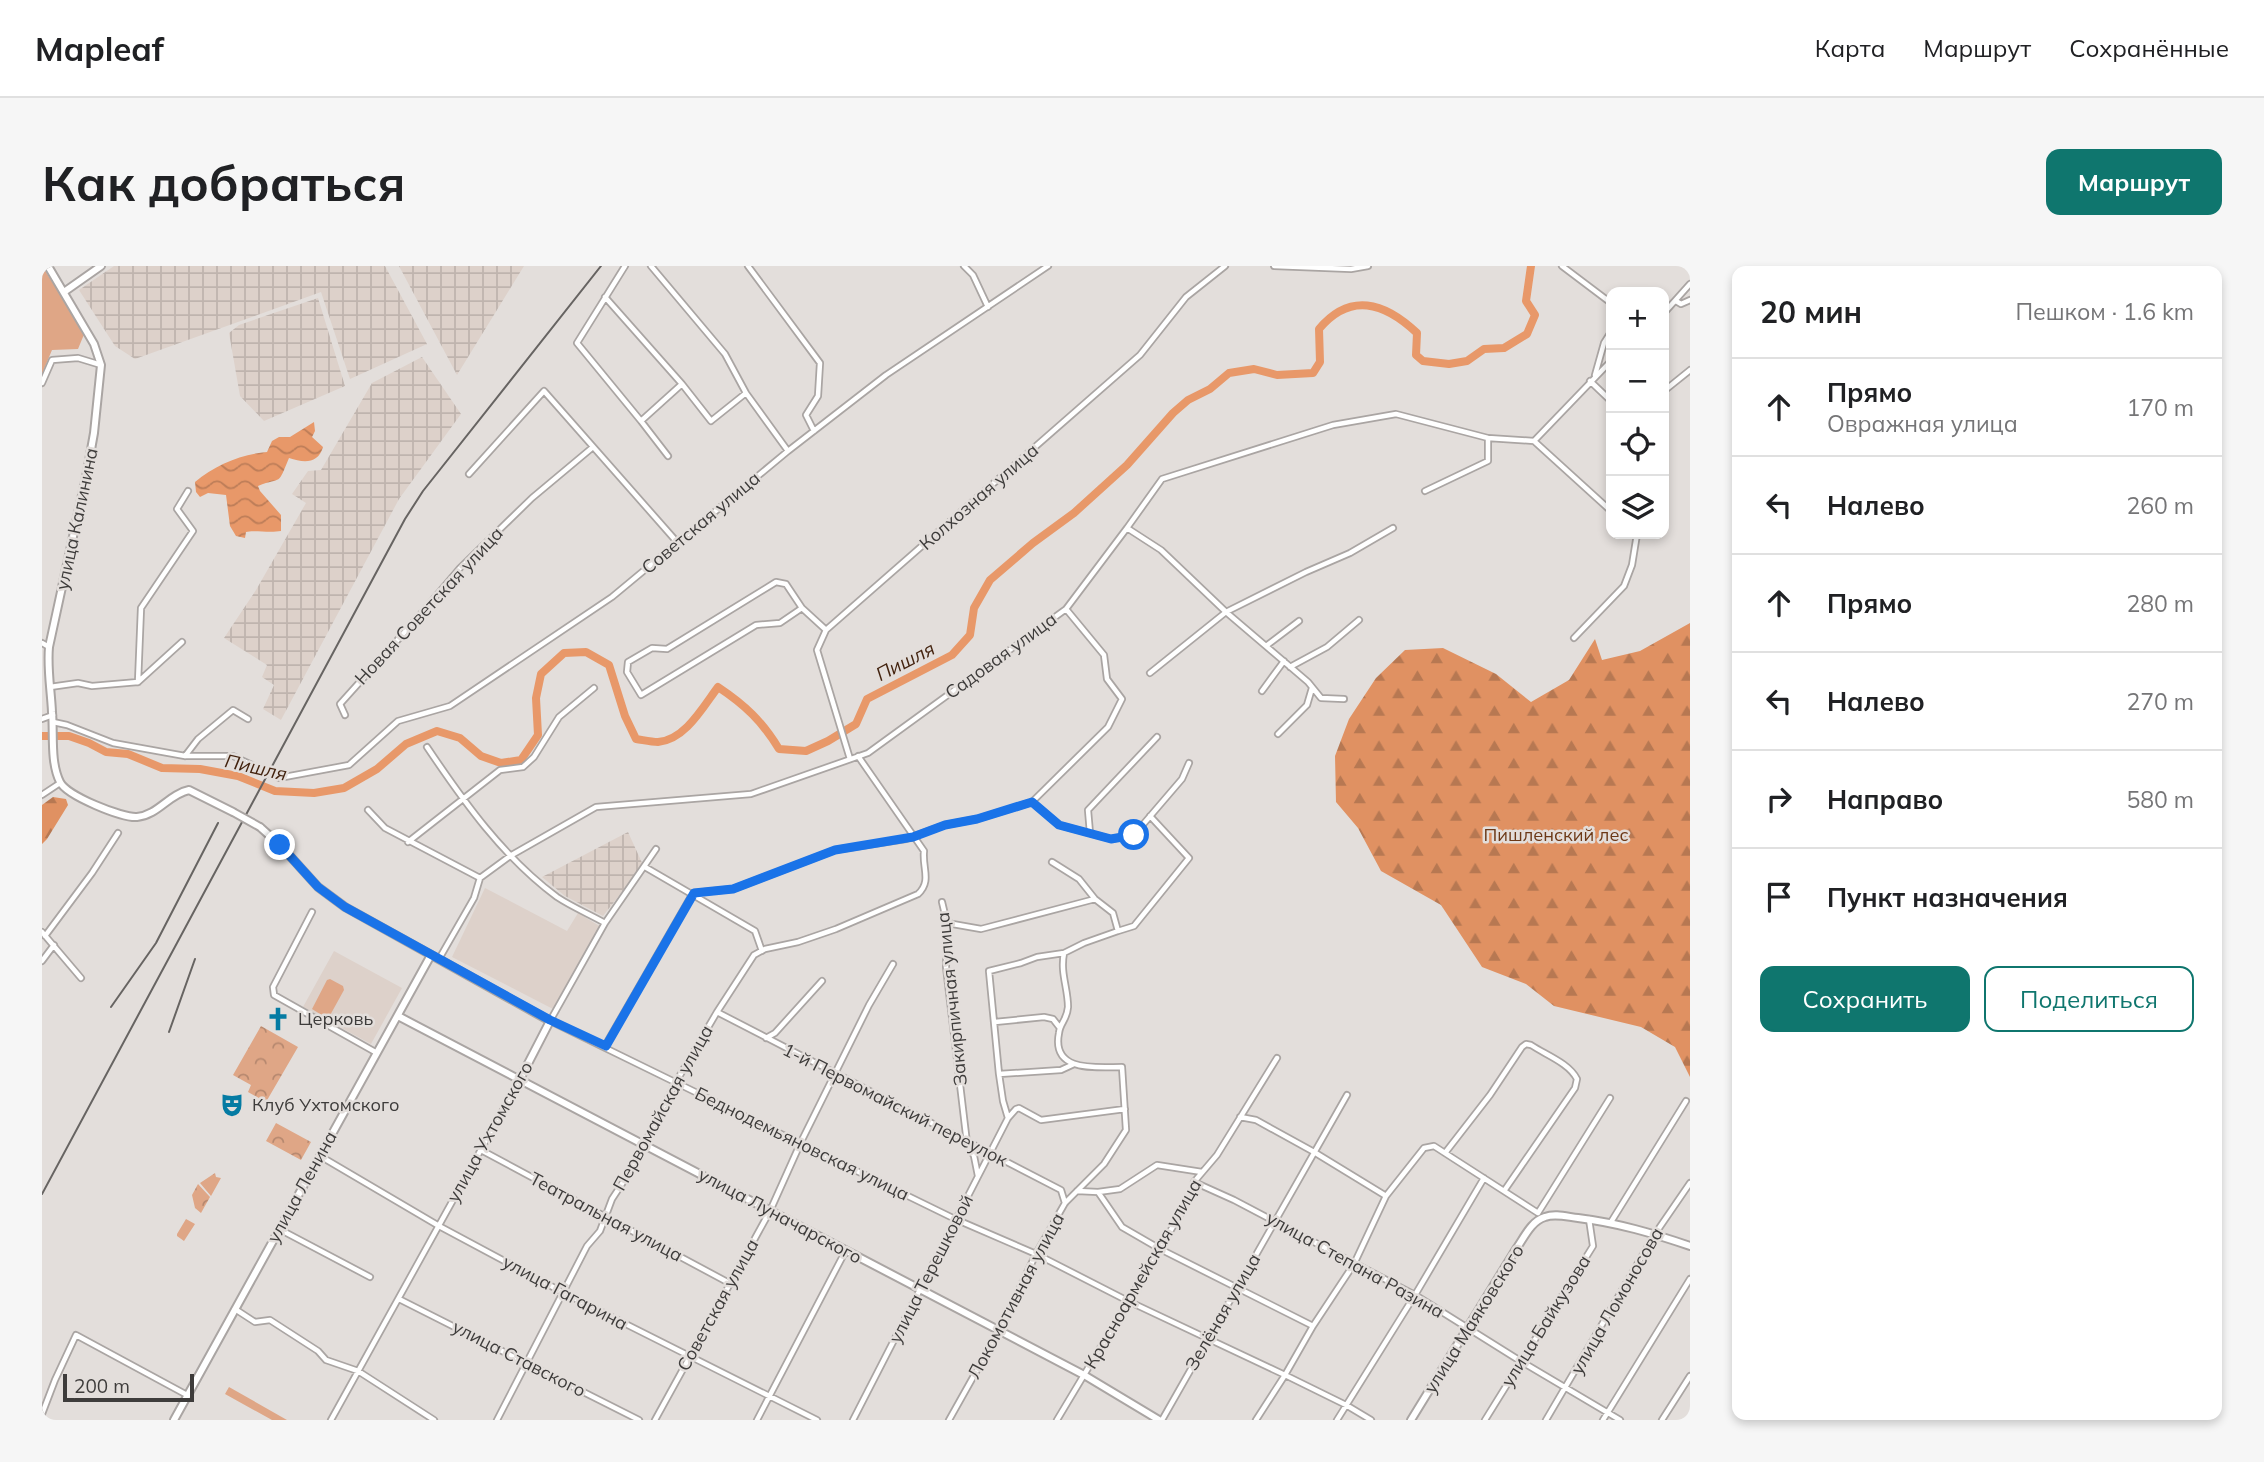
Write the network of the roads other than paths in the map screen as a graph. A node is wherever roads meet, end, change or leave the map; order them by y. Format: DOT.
graph roads {
  1 [pos="48,266"];
  2 [pos="101,266"];
  3 [pos="625,266"];
  4 [pos="651,266"];
  5 [pos="748,266"];
  6 [pos="964,266"];
  7 [pos="1048,266"];
  8 [pos="1225,266"];
  9 [pos="1274,266"];
  10 [pos="1368,266"];
  11 [pos="1562,266"];
  12 [pos="1690,284"];
  13 [pos="64,292"];
  14 [pos="605,296"];
  15 [pos="1606,299"];
  16 [pos="1690,300"];
  17 [pos="1676,301"];
  18 [pos="988,307"];
  19 [pos="1669,308"];
  20 [pos="1606,340"];
  21 [pos="101,365"];
  22 [pos="1606,366"];
  23 [pos="1690,370"];
  24 [pos="1595,376"];
  25 [pos="1590,381"];
  26 [pos="42,383"];
  27 [pos="682,384"];
  28 [pos="1669,387"];
  29 [pos="746,393"];
  30 [pos="1606,396"];
  31 [pos="641,421"];
  32 [pos="814,431"];
  33 [pos="1488,438"];
  34 [pos="1534,441"];
  35 [pos="593,447"];
  36 [pos="788,451"];
  37 [pos="668,456"];
  38 [pos="470,474"];
  39 [pos="188,491"];
  40 [pos="1425,491"];
  41 [pos="1606,506"];
  42 [pos="1127,528"];
  43 [pos="1393,528"];
  44 [pos="1636,539"];
  45 [pos="677,542"];
  46 [pos="802,608"];
  47 [pos="1066,609"];
  48 [pos="1226,612"];
  49 [pos="1359,620"];
  50 [pos="1299,621"];
  51 [pos="826,630"];
  52 [pos="1574,638"];
  53 [pos="182,642"];
  54 [pos="45,645"];
  55 [pos="1266,646"];
  56 [pos="1284,661"];
  57 [pos="1290,667"];
  58 [pos="45,671"];
  59 [pos="1150,673"];
  60 [pos="138,682"];
  61 [pos="50,687"];
  62 [pos="1312,687"];
  63 [pos="594,688"];
  64 [pos="1262,691"];
  65 [pos="1344,699"];
  66 [pos="345,715"];
  67 [pos="42,719"];
  68 [pos="248,719"];
  69 [pos="53,722"];
  70 [pos="1278,734"];
  71 [pos="1157,737"];
  72 [pos="427,747"];
  73 [pos="185,756"];
  74 [pos="858,757"];
  75 [pos="850,759"];
  76 [pos="1189,763"];
  77 [pos="60,783"];
  78 [pos="42,795"];
  79 [pos="463,801"];
  80 [pos="1032,802"];
  81 [pos="369,810"];
  82 [pos="1150,816"];
  83 [pos="118,833"];
  84 [pos="1090,833"];
  85 [pos="913,837"];
  86 [pos="408,842"];
  87 [pos="656,849"];
  88 [pos="510,856"];
  89 [pos="1052,862"];
  90 [pos="645,867"];
  91 [pos="480,878"];
  92 [pos="692,895"];
  93 [pos="1095,899"];
  94 [pos="942,902"];
  95 [pos="313,912"];
  96 [pos="605,923"];
  97 [pos="947,923"];
  98 [pos="1118,931"];
  99 [pos="44,934"];
  100 [pos="54,946"];
  101 [pos="762,951"];
  102 [pos="1064,953"];
  103 [pos="431,955"];
  104 [pos="439,959"];
  105 [pos="42,961"];
  106 [pos="892,964"];
  107 [pos="81,978"];
  108 [pos="822,981"];
  109 [pos="717,1012"];
  110 [pos="398,1016"];
  111 [pos="550,1020"];
  112 [pos="995,1022"];
  113 [pos="1060,1028"];
  114 [pos="766,1038"];
  115 [pos="606,1046"];
  116 [pos="377,1053"];
  117 [pos="1277,1058"];
  118 [pos="1074,1064"];
  119 [pos="835,1074"];
  120 [pos="999,1074"];
  121 [pos="519,1081"];
  122 [pos="676,1082"];
  123 [pos="1348,1095"];
  124 [pos="1610,1098"];
  125 [pos="1686,1101"];
  126 [pos="1126,1109"];
  127 [pos="1240,1117"];
  128 [pos="1008,1118"];
  129 [pos="801,1142"];
  130 [pos="967,1143"];
  131 [pos="644,1144"];
  132 [pos="481,1150"];
  133 [pos="1314,1152"];
  134 [pos="1445,1153"];
  135 [pos="990,1154"];
  136 [pos="319,1156"];
  137 [pos="1202,1172"];
  138 [pos="978,1177"];
  139 [pos="1484,1178"];
  140 [pos="1194,1182"];
  141 [pos="1690,1183"];
  142 [pos="1076,1191"];
  143 [pos="1504,1191"];
  144 [pos="1098,1192"];
  145 [pos="1386,1196"];
  146 [pos="1065,1203"];
  147 [pos="770,1211"];
  148 [pos="604,1216"];
  149 [pos="1539,1217"];
  150 [pos="956,1219"];
  151 [pos="1588,1219"];
  152 [pos="1275,1221"];
  153 [pos="1611,1222"];
  154 [pos="439,1226"];
  155 [pos="279,1229"];
  156 [pos="1655,1234"];
  157 [pos="1690,1247"];
  158 [pos="1160,1249"];
  159 [pos="846,1250"];
  160 [pos="1036,1254"];
  161 [pos="1354,1264"];
  162 [pos="370,1277"];
  163 [pos="1690,1279"];
  164 [pos="731,1284"];
  165 [pos="1237,1286"];
  166 [pos="920,1290"];
  167 [pos="564,1293"];
  168 [pos="1415,1295"];
  169 [pos="399,1299"];
  170 [pos="1128,1301"];
  171 [pos="234,1309"];
  172 [pos="1313,1326"];
  173 [pos="1468,1328"];
  174 [pos="999,1331"];
  175 [pos="1208,1338"];
  176 [pos="690,1357"];
  177 [pos="1522,1362"];
  178 [pos="526,1363"];
  179 [pos="358,1371"];
  180 [pos="1084,1375"];
  181 [pos="1286,1375"];
  182 [pos="1690,1376"];
  183 [pos="1566,1388"];
  184 [pos="187,1395"];
  185 [pos="769,1396"];
  186 [pos="1346,1405"];
  187 [pos="1607,1413"];
  188 [pos="42,1414"];
  189 [pos="174,1420"];
  190 [pos="331,1420"];
  191 [pos="435,1420"];
  192 [pos="497,1420"];
  193 [pos="639,1420"];
  194 [pos="655,1420"];
  195 [pos="757,1420"];
  196 [pos="817,1420"];
  197 [pos="853,1420"];
  198 [pos="949,1420"];
  199 [pos="1057,1420"];
  200 [pos="1161,1420"];
  201 [pos="1256,1420"];
  202 [pos="1338,1420"];
  203 [pos="1371,1420"];
  204 [pos="1411,1420"];
  205 [pos="1485,1420"];
  206 [pos="1546,1420"];
  207 [pos="1603,1420"];
  208 [pos="1620,1420"];
  209 [pos="1662,1420"];
  1 -- 13 [label="main road, улица Калинина"];
  2 -- 13 [label="main road"];
  3 -- 14 [label="street"];
  4 -- 29 [label="street"];
  5 -- 32 [label="street"];
  6 -- 18 [label="street"];
  7 -- 18 [label="street, Советская улица"];
  8 -- 51 [label="street, Колхозная улица"];
  9 -- 10 [label="street"];
  11 -- 15 [label="street"];
  12 -- 17 [label="street"];
  13 -- 21 [label="main road, улица Калинина"];
  14 -- 27 [label="street"];
  14 -- 31 [label="street"];
  16 -- 17 [label="street"];
  17 -- 19 [label="street"];
  18 -- 32 [label="street, Советская улица"];
  20 -- 24 [label="street"];
  21 -- 26 [label="street"];
  21 -- 54 [label="main road, улица Калинина"];
  22 -- 24 [label="street"];
  23 -- 28 [label="street"];
  24 -- 25 [label="street"];
  25 -- 30 [label="street"];
  25 -- 34 [label="street"];
  27 -- 29 [label="street"];
  27 -- 31 [label="street"];
  29 -- 36 [label="street"];
  31 -- 37 [label="street"];
  32 -- 36 [label="street, Советская улица"];
  33 -- 34 [label="street, Садовая улица"];
  33 -- 40 [label="street"];
  33 -- 42 [label="street, Садовая улица"];
  34 -- 41 [label="street"];
  35 -- 38 [label="street"];
  35 -- 45 [label="street"];
  35 -- 66 [label="street, Новая Советская улица"];
  36 -- 45 [label="street, Советская улица"];
  39 -- 60 [label="street"];
  42 -- 47 [label="street, Садовая улица"];
  42 -- 48 [label="street"];
  43 -- 48 [label="street"];
  44 -- 52 [label="street"];
  45 -- 73 [label="street, Советская улица"];
  46 -- 46 [label="street"];
  46 -- 51 [label="street"];
  47 -- 74 [label="street, Садовая улица"];
  47 -- 80 [label="street"];
  48 -- 55 [label="street"];
  48 -- 59 [label="street"];
  49 -- 57 [label="street"];
  50 -- 55 [label="street"];
  51 -- 75 [label="street"];
  53 -- 60 [label="street"];
  54 -- 58 [label="main road, улица Калинина"];
  55 -- 56 [label="street"];
  56 -- 57 [label="street"];
  56 -- 64 [label="street"];
  57 -- 62 [label="street"];
  58 -- 61 [label="main road, улица Калинина"];
  60 -- 61 [label="street"];
  61 -- 69 [label="main road, улица Калинина"];
  62 -- 65 [label="street"];
  62 -- 70 [label="street"];
  63 -- 79 [label="street"];
  67 -- 69 [label="street"];
  68 -- 73 [label="street"];
  69 -- 73 [label="street"];
  69 -- 77 [label="main road, улица Калинина"];
  71 -- 84 [label="street"];
  72 -- 79 [label="street"];
  74 -- 75 [label="street, Садовая улица"];
  74 -- 85 [label="street"];
  75 -- 88 [label="street, Садовая улица"];
  76 -- 82 [label="street"];
  77 -- 78 [label="street"];
  77 -- 103 [label="main road, Беднодемьяновская улица, bridge"];
  79 -- 86 [label="street"];
  79 -- 88 [label="street"];
  80 -- 84 [label="street"];
  80 -- 85 [label="street"];
  81 -- 86 [label="street"];
  82 -- 84 [label="street"];
  82 -- 98 [label="street"];
  83 -- 99 [label="street"];
  85 -- 92 [label="street"];
  85 -- 101 [label="street"];
  86 -- 91 [label="street"];
  87 -- 90 [label="street, улица Ухтомского"];
  88 -- 91 [label="street"];
  88 -- 96 [label="street"];
  89 -- 93 [label="street"];
  90 -- 92 [label="street"];
  90 -- 96 [label="street, улица Ухтомского"];
  91 -- 104 [label="street"];
  92 -- 101 [label="street"];
  92 -- 115 [label="street"];
  93 -- 97 [label="street"];
  93 -- 98 [label="street"];
  94 -- 97 [label="street, Закирпичная улица"];
  95 -- 116 [label="street"];
  96 -- 111 [label="street, улица Ухтомского"];
  97 -- 130 [label="street, Закирпичная улица"];
  98 -- 102 [label="street"];
  99 -- 100 [label="street"];
  100 -- 105 [label="street"];
  100 -- 107 [label="street"];
  101 -- 109 [label="street, Первомайская улица"];
  102 -- 112 [label="street"];
  102 -- 113 [label="street"];
  103 -- 104 [label="main road, Беднодемьяновская улица"];
  103 -- 110 [label="main road, улица Ленина"];
  104 -- 111 [label="main road, Беднодемьяновская улица"];
  106 -- 119 [label="street, Советская улица"];
  108 -- 114 [label="street"];
  109 -- 114 [label="street, 1-й Первомайский переулок"];
  109 -- 122 [label="street, Первомайская улица"];
  110 -- 116 [label="main road, улица Ленина"];
  110 -- 121 [label="main road, улица Луначарского"];
  111 -- 115 [label="street, Беднодемьяновская улица"];
  111 -- 121 [label="main road, улица Ухтомского"];
  112 -- 113 [label="street"];
  112 -- 120 [label="street"];
  113 -- 118 [label="street"];
  114 -- 119 [label="street, 1-й Первомайский переулок"];
  115 -- 122 [label="street, Беднодемьяновская улица"];
  116 -- 136 [label="main road, улица Ленина"];
  117 -- 127 [label="street, Красноармейская улица"];
  118 -- 120 [label="street"];
  118 -- 126 [label="street, Локомотивная улица"];
  119 -- 129 [label="street, Советская улица"];
  119 -- 130 [label="street, 1-й Первомайский переулок"];
  120 -- 128 [label="street"];
  121 -- 131 [label="main road, улица Луначарского"];
  121 -- 132 [label="street, улица Ухтомского"];
  122 -- 129 [label="street, Беднодемьяновская улица"];
  122 -- 131 [label="street, Первомайская улица"];
  123 -- 133 [label="street, Зелёная улица"];
  124 -- 149 [label="street, улица Маяковского"];
  125 -- 153 [label="street"];
  126 -- 128 [label="street"];
  126 -- 142 [label="street, Локомотивная улица"];
  127 -- 133 [label="street"];
  127 -- 137 [label="street, Красноармейская улица"];
  128 -- 135 [label="street, улица Терешковой"];
  129 -- 147 [label="street, Советская улица"];
  129 -- 150 [label="street, Беднодемьяновская улица"];
  130 -- 135 [label="street, 1-й Первомайский переулок"];
  130 -- 138 [label="street, Закирпичная улица"];
  131 -- 147 [label="main road, улица Луначарского"];
  131 -- 148 [label="street, Первомайская улица"];
  132 -- 148 [label="street, Театральная улица"];
  132 -- 154 [label="street, улица Ухтомского"];
  133 -- 145 [label="street"];
  133 -- 152 [label="street, Зелёная улица"];
  134 -- 139 [label="street"];
  134 -- 143 [label="street"];
  134 -- 145 [label="street"];
  135 -- 138 [label="street, улица Терешковой"];
  135 -- 146 [label="street, 1-й Первомайский переулок"];
  136 -- 154 [label="street, улица Гагарина"];
  136 -- 155 [label="main road, улица Ленина"];
  137 -- 140 [label="street, Красноармейская улица"];
  137 -- 144 [label="street"];
  138 -- 150 [label="street, улица Терешковой"];
  139 -- 143 [label="street"];
  139 -- 168 [label="street"];
  140 -- 152 [label="street, улица Степана Разина"];
  140 -- 158 [label="street, Красноармейская улица"];
  141 -- 156 [label="street, улица Ломоносова"];
  142 -- 144 [label="street"];
  142 -- 146 [label="street, Локомотивная улица"];
  143 -- 149 [label="street"];
  144 -- 158 [label="street"];
  145 -- 161 [label="street"];
  146 -- 160 [label="street, Локомотивная улица"];
  147 -- 159 [label="main road, улица Луначарского"];
  147 -- 164 [label="street, Советская улица"];
  148 -- 164 [label="street, Театральная улица"];
  148 -- 167 [label="street, Первомайская улица"];
  149 -- 151 [label="main road"];
  149 -- 173 [label="main road, улица Маяковского"];
  150 -- 160 [label="street, Беднодемьяновская улица"];
  150 -- 166 [label="street, улица Терешковой"];
  151 -- 153 [label="main road"];
  151 -- 177 [label="street, улица Байкузова"];
  152 -- 161 [label="street, улица Степана Разина"];
  152 -- 165 [label="street, Зелёная улица"];
  153 -- 156 [label="main road"];
  154 -- 167 [label="street, улица Гагарина"];
  154 -- 169 [label="street, улица Ухтомского"];
  155 -- 162 [label="street"];
  155 -- 171 [label="main road, улица Ленина"];
  156 -- 157 [label="main road"];
  156 -- 183 [label="street, улица Ломоносова"];
  158 -- 165 [label="street"];
  158 -- 170 [label="street, Красноармейская улица"];
  159 -- 166 [label="main road, улица Луначарского"];
  159 -- 185 [label="street"];
  160 -- 170 [label="street, Беднодемьяновская улица"];
  160 -- 174 [label="street, Локомотивная улица"];
  161 -- 168 [label="street, улица Степана Разина"];
  161 -- 172 [label="street"];
  163 -- 187 [label="street"];
  164 -- 176 [label="street, Советская улица"];
  165 -- 172 [label="street"];
  165 -- 175 [label="street, Зелёная улица"];
  166 -- 174 [label="main road, улица Луначарского"];
  166 -- 197 [label="street, улица Терешковой"];
  167 -- 176 [label="street, улица Гагарина"];
  167 -- 178 [label="street, Первомайская улица"];
  168 -- 173 [label="street, улица Степана Разина"];
  168 -- 186 [label="street"];
  169 -- 178 [label="street, улица Ставского"];
  169 -- 179 [label="street, улица Ухтомского"];
  170 -- 175 [label="street, Беднодемьяновская улица"];
  170 -- 180 [label="street, Красноармейская улица"];
  171 -- 179 [label="street"];
  171 -- 184 [label="main road, улица Ленина"];
  172 -- 181 [label="street"];
  173 -- 177 [label="street, улица Степана Разина"];
  173 -- 204 [label="main road, улица Маяковского"];
  174 -- 180 [label="main road, улица Луначарского"];
  174 -- 198 [label="street, Локомотивная улица"];
  175 -- 181 [label="street, Беднодемьяновская улица"];
  175 -- 200 [label="street, Зелёная улица"];
  176 -- 185 [label="street, улица Гагарина"];
  176 -- 194 [label="street, Советская улица"];
  177 -- 183 [label="street, улица Степана Разина"];
  177 -- 205 [label="street, улица Байкузова"];
  178 -- 192 [label="street, Первомайская улица"];
  178 -- 193 [label="street, улица Ставского"];
  179 -- 190 [label="street, улица Ухтомского"];
  179 -- 191 [label="street"];
  180 -- 199 [label="street, Красноармейская улица"];
  180 -- 200 [label="main road, улица Луначарского"];
  181 -- 186 [label="street, Беднодемьяновская улица"];
  181 -- 201 [label="street"];
  182 -- 209 [label="street"];
  183 -- 187 [label="street, улица Степана Разина"];
  183 -- 206 [label="street, улица Ломоносова"];
  184 -- 188 [label="street"];
  184 -- 189 [label="main road, улица Ленина"];
  185 -- 195 [label="street"];
  185 -- 196 [label="street, улица Гагарина"];
  186 -- 202 [label="street"];
  186 -- 203 [label="street, Беднодемьяновская улица"];
  187 -- 207 [label="street"];
  187 -- 208 [label="street, улица Степана Разина"];
}
